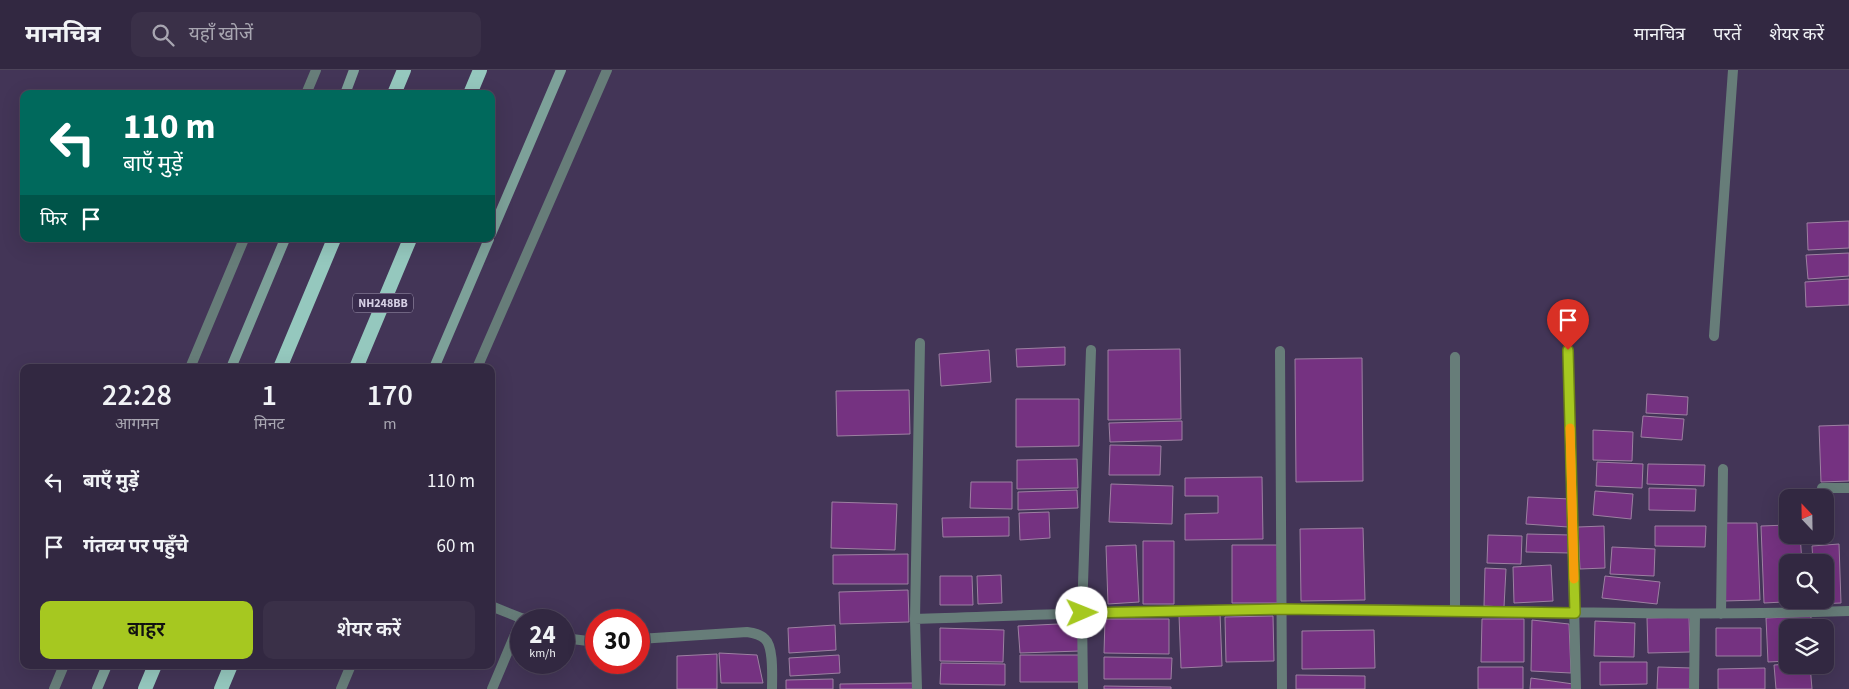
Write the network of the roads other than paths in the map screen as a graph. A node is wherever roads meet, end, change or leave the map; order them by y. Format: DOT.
graph roads {
  1 [pos="316,70"];
  2 [pos="354,70"];
  3 [pos="404,70"];
  4 [pos="480,70"];
  5 [pos="561,70"];
  6 [pos="606,70"];
  7 [pos="1733,70"];
  8 [pos="308,90"];
  9 [pos="346,90"];
  10 [pos="396,90"];
  11 [pos="472,90"];
  12 [pos="495,225"];
  13 [pos="243,242"];
  14 [pos="283,242"];
  15 [pos="333,242"];
  16 [pos="409,242"];
  17 [pos="488,242"];
  18 [pos="1714,336"];
  19 [pos="920,343"];
  20 [pos="1091,350"];
  21 [pos="1568,350"];
  22 [pos="1280,351"];
  23 [pos="1455,357"];
  24 [pos="192,364"];
  25 [pos="233,364"];
  26 [pos="282,364"];
  27 [pos="358,364"];
  28 [pos="436,364"];
  29 [pos="479,364"];
  30 [pos="1723,469"];
  31 [pos="1822,488"];
  32 [pos="1849,488"];
  33 [pos="495,608"];
  34 [pos="1282,609"];
  35 [pos="1455,611"];
  36 [pos="1849,611"];
  37 [pos="510,613"];
  38 [pos="1082,613"];
  39 [pos="1575,613"];
  40 [pos="1695,614"];
  41 [pos="1721,614"];
  42 [pos="915,619"];
  43 [pos="650,638"];
  44 [pos="510,650"];
  45 [pos="62,669"];
  46 [pos="105,669"];
  47 [pos="153,669"];
  48 [pos="229,669"];
  49 [pos="349,669"];
  50 [pos="54,689"];
  51 [pos="97,689"];
  52 [pos="145,689"];
  53 [pos="221,689"];
  54 [pos="341,689"];
  55 [pos="492,689"];
  56 [pos="772,689"];
  57 [pos="917,689"];
  58 [pos="1083,689"];
  59 [pos="1282,689"];
  60 [pos="1576,689"];
  61 [pos="1694,689"];
  1 -- 8 [label="street"];
  2 -- 9 [label="main road"];
  3 -- 10 [label="highway"];
  4 -- 11 [label="highway"];
  5 -- 12 [label="main road"];
  6 -- 29 [label="street"];
  7 -- 18 [label="street"];
  13 -- 24 [label="street"];
  14 -- 25 [label="main road"];
  15 -- 26 [label="highway"];
  16 -- 27 [label="highway, NH248BB"];
  17 -- 28 [label="main road"];
  19 -- 42 [label="street"];
  20 -- 38 [label="street"];
  21 -- 39 [label="street"];
  22 -- 34 [label="street"];
  23 -- 35 [label="street"];
  30 -- 41 [label="street"];
  31 -- 32 [label="street"];
  33 -- 37 [label="street"];
  34 -- 35 [label="street"];
  34 -- 38 [label="street"];
  34 -- 59 [label="street"];
  35 -- 39 [label="street"];
  36 -- 41 [label="street"];
  38 -- 42 [label="street"];
  38 -- 58 [label="street"];
  39 -- 40 [label="street"];
  39 -- 60 [label="street"];
  40 -- 41 [label="street"];
  40 -- 61 [label="street"];
  42 -- 57 [label="street"];
  43 -- 56 [label="street"];
  44 -- 55 [label="street"];
  45 -- 50 [label="street"];
  46 -- 51 [label="main road"];
  47 -- 52 [label="highway"];
  48 -- 53 [label="highway"];
  49 -- 54 [label="street"];
}
